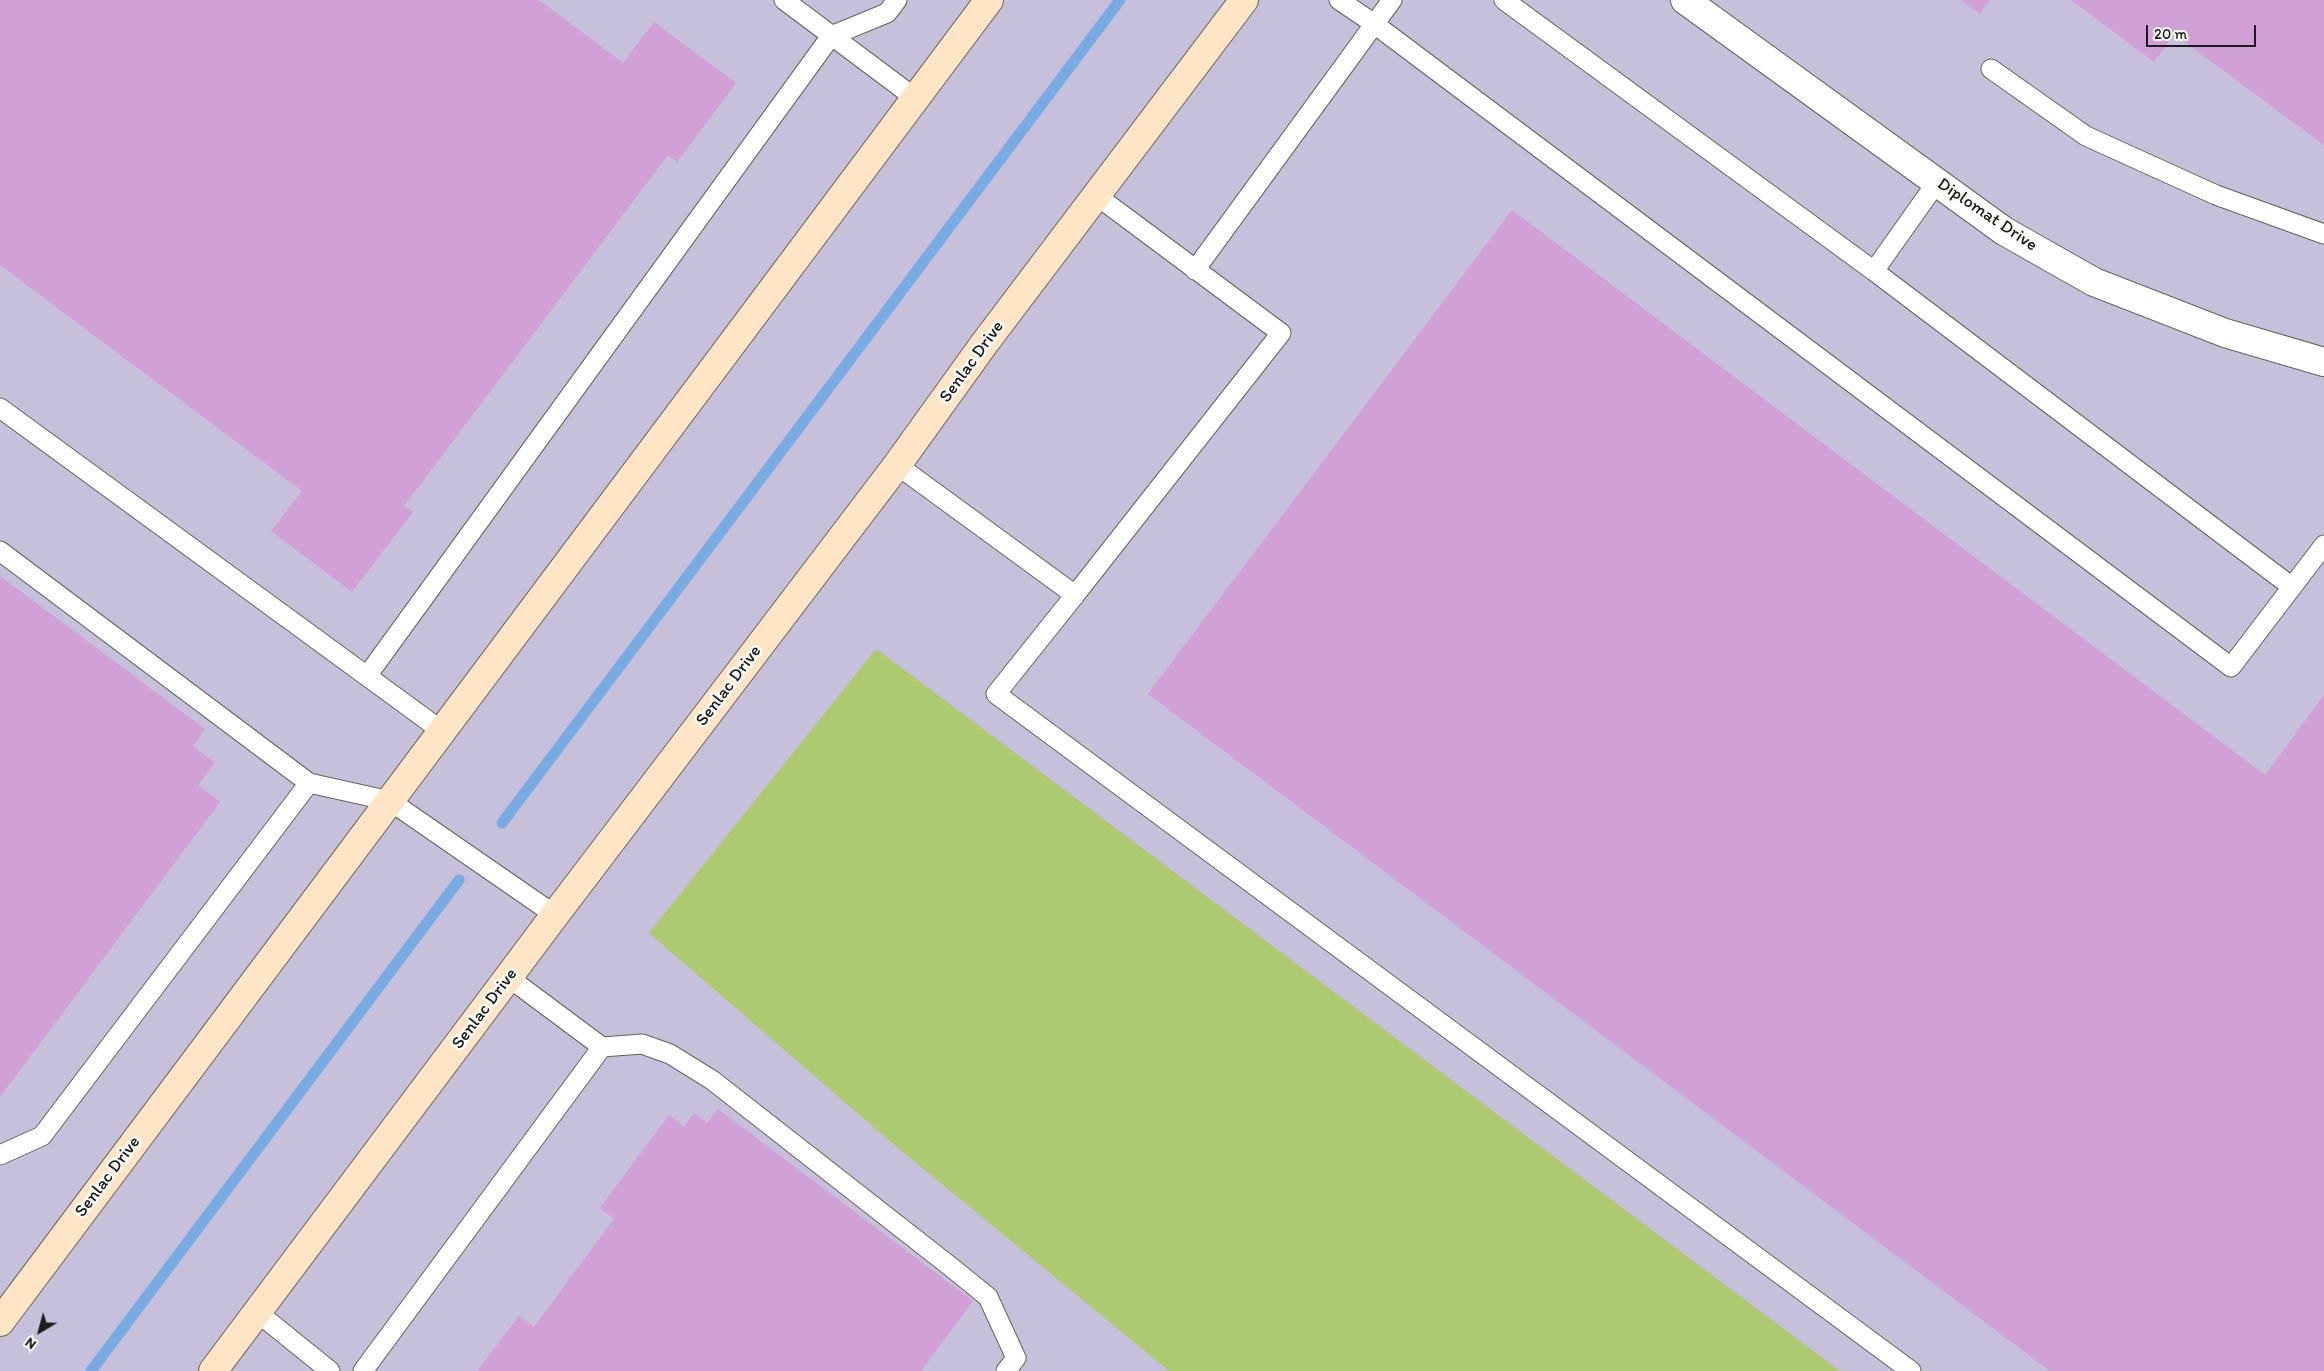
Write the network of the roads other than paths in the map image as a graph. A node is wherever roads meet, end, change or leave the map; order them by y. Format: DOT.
graph roads {
  1 [pos="784,0"];
  2 [pos="897,0"];
  3 [pos="989,0"];
  4 [pos="1244,0"];
  5 [pos="1339,0"];
  6 [pos="1392,0"];
  7 [pos="1504,0"];
  8 [pos="1685,0"];
  9 [pos="1373,24"];
  10 [pos="831,36"];
  11 [pos="1991,69"];
  12 [pos="915,98"];
  13 [pos="1937,182"];
  14 [pos="1097,196"];
  15 [pos="2324,234"];
  16 [pos="1196,270"];
  17 [pos="1874,271"];
  18 [pos="2324,362"];
  19 [pos="0,408"];
  20 [pos="897,464"];
  21 [pos="2324,545"];
  22 [pos="0,551"];
  23 [pos="2292,587"];
  24 [pos="1075,595"];
  25 [pos="367,676"];
  26 [pos="442,731"];
  27 [pos="309,783"];
  28 [pos="390,801"];
  29 [pos="555,915"];
  30 [pos="508,977"];
  31 [pos="602,1047"];
  32 [pos="0,1155"];
  33 [pos="258,1312"];
  34 [pos="0,1322"];
  35 [pos="213,1371"];
  36 [pos="330,1371"];
  37 [pos="363,1371"];
  38 [pos="1006,1371"];
  39 [pos="1911,1371"];
  1 -- 10 [label="lane"];
  2 -- 10 [label="lane"];
  3 -- 12 [label="street, Senlac Drive"];
  4 -- 14 [label="street, Senlac Drive"];
  5 -- 9 [label="lane"];
  6 -- 9 [label="lane"];
  7 -- 17 [label="lane"];
  8 -- 13 [label="street, Diplomat Drive"];
  9 -- 16 [label="lane"];
  9 -- 23 [label="lane"];
  10 -- 12 [label="lane"];
  10 -- 25 [label="lane"];
  11 -- 15 [label="lane"];
  12 -- 26 [label="street, Senlac Drive"];
  13 -- 17 [label="lane"];
  13 -- 18 [label="street, Diplomat Drive"];
  14 -- 16 [label="lane"];
  14 -- 20 [label="street, Senlac Drive"];
  16 -- 24 [label="lane"];
  17 -- 23 [label="lane"];
  19 -- 25 [label="lane"];
  20 -- 24 [label="lane"];
  20 -- 29 [label="street, Senlac Drive"];
  21 -- 23 [label="lane"];
  22 -- 27 [label="lane"];
  24 -- 39 [label="lane"];
  25 -- 26 [label="lane"];
  26 -- 28 [label="street, Senlac Drive"];
  27 -- 28 [label="lane"];
  27 -- 32 [label="lane"];
  28 -- 29 [label="lane"];
  28 -- 34 [label="street, Senlac Drive"];
  29 -- 30 [label="street, Senlac Drive"];
  30 -- 31 [label="lane"];
  30 -- 33 [label="street, Senlac Drive"];
  31 -- 37 [label="lane"];
  31 -- 38 [label="lane"];
  33 -- 35 [label="street, Senlac Drive"];
  33 -- 36 [label="lane"];
}
